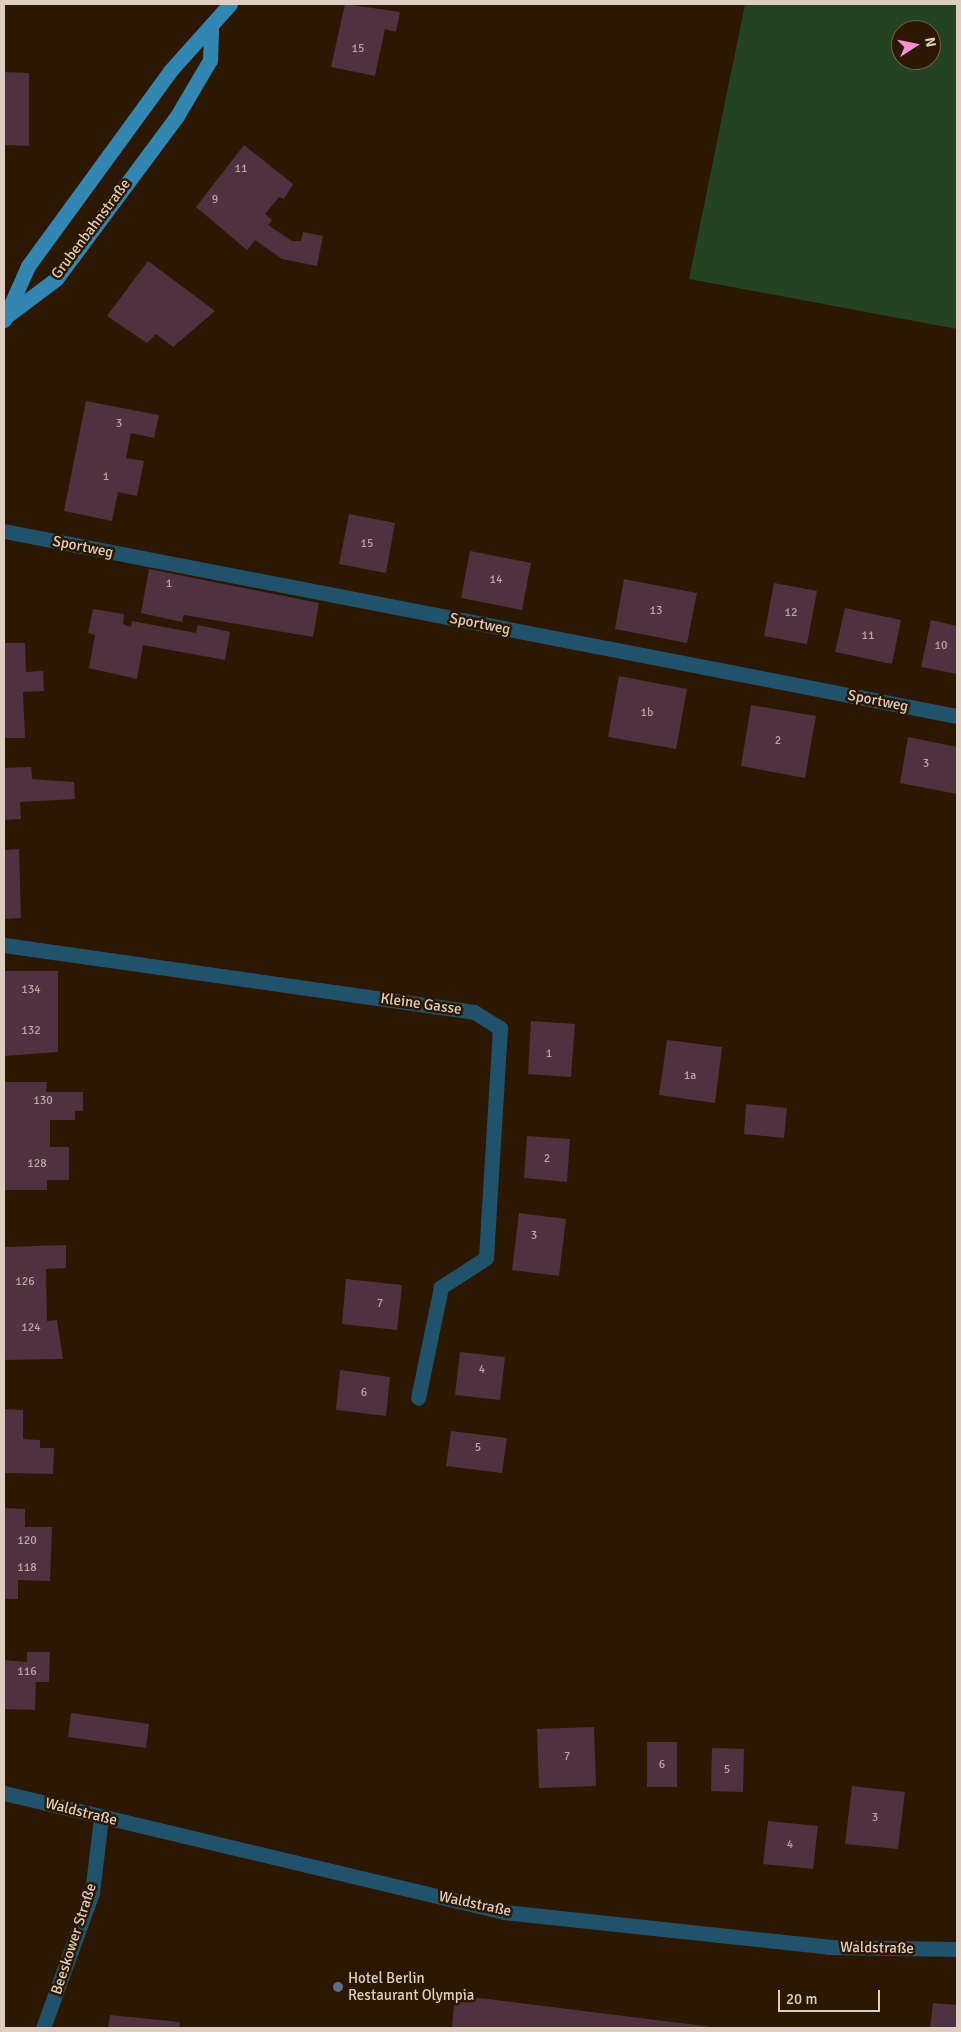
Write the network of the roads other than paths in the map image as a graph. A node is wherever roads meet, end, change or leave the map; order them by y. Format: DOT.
graph roads {
  1 [pos="230,4"];
  2 [pos="211,30"];
  3 [pos="4,317"];
  4 [pos="4,531"];
  5 [pos="957,716"];
  6 [pos="4,945"];
  7 [pos="418,1398"];
  8 [pos="4,1792"];
  9 [pos="101,1818"];
  10 [pos="957,1950"];
  11 [pos="43,2028"];
  1 -- 2 [label="main road, Grubenbahnstraße"];
  2 -- 3 [label="main road, Grubenbahnstraße"];
  2 -- 3 [label="main road, Grubenbahnstraße"];
  4 -- 5 [label="street, Sportweg"];
  6 -- 7 [label="street, Kleine Gasse"];
  8 -- 9 [label="street, Waldstraße"];
  9 -- 10 [label="street, Waldstraße"];
  9 -- 11 [label="street, Beeskower Straße"];
}
